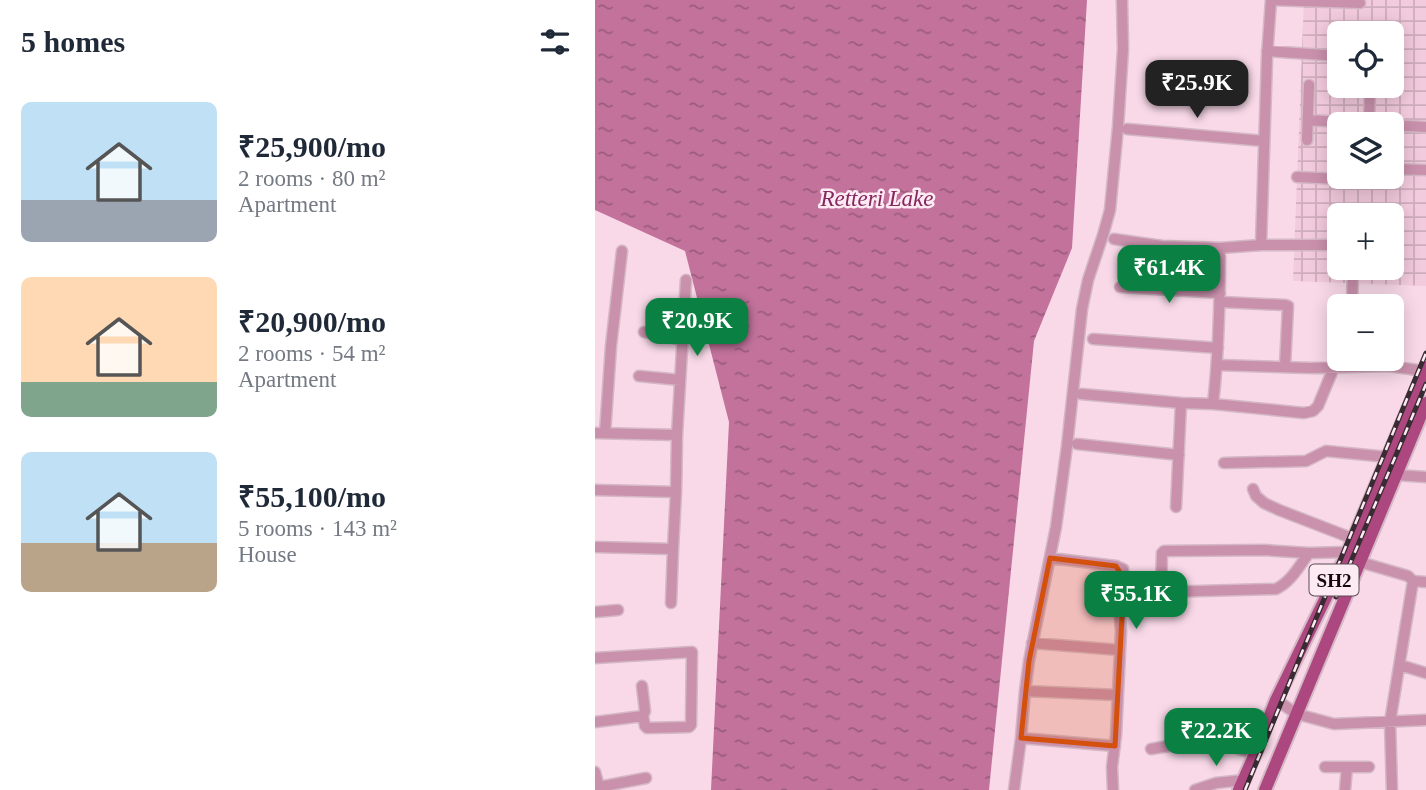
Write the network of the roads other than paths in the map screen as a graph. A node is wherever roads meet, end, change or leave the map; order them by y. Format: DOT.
graph roads {
  1 [pos="1122,0"];
  2 [pos="1271,0"];
  3 [pos="1360,4"];
  4 [pos="1268,51"];
  5 [pos="1327,55"];
  6 [pos="1309,85"];
  7 [pos="1308,120"];
  8 [pos="1327,121"];
  9 [pos="1404,126"];
  10 [pos="1426,127"];
  11 [pos="1128,129"];
  12 [pos="1307,140"];
  13 [pos="1264,141"];
  14 [pos="1404,169"];
  15 [pos="1426,170"];
  16 [pos="1297,177"];
  17 [pos="1327,178"];
  18 [pos="1114,239"];
  19 [pos="1261,245"];
  20 [pos="1327,245"];
  21 [pos="1220,248"];
  22 [pos="622,251"];
  23 [pos="686,280"];
  24 [pos="1121,287"];
  25 [pos="1221,297"];
  26 [pos="644,332"];
  27 [pos="1093,340"];
  28 [pos="683,341"];
  29 [pos="1218,348"];
  30 [pos="1217,365"];
  31 [pos="1285,366"];
  32 [pos="1404,367"];
  33 [pos="1327,368"];
  34 [pos="1425,369"];
  35 [pos="1332,371"];
  36 [pos="639,376"];
  37 [pos="680,380"];
  38 [pos="1081,394"];
  39 [pos="1181,403"];
  40 [pos="1426,403"];
  41 [pos="1213,404"];
  42 [pos="600,433"];
  43 [pos="677,435"];
  44 [pos="1077,444"];
  45 [pos="1179,455"];
  46 [pos="1388,457"];
  47 [pos="1224,463"];
  48 [pos="1396,475"];
  49 [pos="1426,477"];
  50 [pos="1253,489"];
  51 [pos="595,490"];
  52 [pos="677,492"];
  53 [pos="1176,507"];
  54 [pos="1354,538"];
  55 [pos="595,547"];
  56 [pos="673,549"];
  57 [pos="1348,552"];
  58 [pos="1309,553"];
  59 [pos="1050,558"];
  60 [pos="1360,562"];
  61 [pos="1413,580"];
  62 [pos="1426,582"];
  63 [pos="671,603"];
  64 [pos="618,610"];
  65 [pos="595,612"];
  66 [pos="1033,643"];
  67 [pos="1120,650"];
  68 [pos="595,658"];
  69 [pos="1400,666"];
  70 [pos="1426,673"];
  71 [pos="642,686"];
  72 [pos="1025,691"];
  73 [pos="1118,695"];
  74 [pos="1276,700"];
  75 [pos="1297,714"];
  76 [pos="643,716"];
  77 [pos="1426,719"];
  78 [pos="595,722"];
  79 [pos="1390,722"];
  80 [pos="1021,738"];
  81 [pos="1115,746"];
  82 [pos="1151,749"];
  83 [pos="1255,754"];
  84 [pos="1347,766"];
  85 [pos="1325,767"];
  86 [pos="1369,767"];
  87 [pos="595,772"];
  88 [pos="646,778"];
  89 [pos="1241,785"];
  90 [pos="597,788"];
  91 [pos="1014,790"];
  92 [pos="1113,790"];
  93 [pos="1195,790"];
  94 [pos="1265,790"];
  95 [pos="1345,790"];
  96 [pos="1392,790"];
  1 -- 59 [label="street"];
  2 -- 3 [label="street"];
  2 -- 4 [label="street"];
  4 -- 5 [label="street"];
  4 -- 13 [label="street"];
  6 -- 7 [label="street"];
  7 -- 8 [label="street"];
  7 -- 12 [label="street"];
  9 -- 10 [label="street"];
  11 -- 13 [label="street"];
  13 -- 19 [label="street"];
  14 -- 15 [label="street"];
  16 -- 17 [label="street"];
  18 -- 21 [label="street"];
  19 -- 20 [label="street"];
  19 -- 21 [label="street"];
  21 -- 25 [label="street"];
  22 -- 42 [label="street"];
  23 -- 28 [label="street"];
  24 -- 25 [label="street"];
  25 -- 29 [label="street"];
  25 -- 31 [label="street"];
  26 -- 28 [label="street"];
  27 -- 29 [label="street"];
  28 -- 37 [label="street"];
  29 -- 30 [label="street"];
  30 -- 31 [label="street"];
  30 -- 41 [label="street"];
  31 -- 33 [label="street"];
  32 -- 34 [label="street"];
  34 -- 46 [label="main road, SH2"];
  35 -- 41 [label="street"];
  36 -- 37 [label="street"];
  37 -- 43 [label="street"];
  38 -- 39 [label="street"];
  39 -- 41 [label="street"];
  39 -- 45 [label="street"];
  40 -- 48 [label="main road, SH2"];
  42 -- 43 [label="street"];
  43 -- 52 [label="street"];
  44 -- 45 [label="street"];
  45 -- 53 [label="street"];
  46 -- 47 [label="street"];
  46 -- 54 [label="main road, SH2"];
  48 -- 49 [label="street"];
  48 -- 60 [label="main road, SH2"];
  50 -- 54 [label="street"];
  51 -- 52 [label="street"];
  52 -- 56 [label="street"];
  54 -- 57 [label="main road, SH2"];
  55 -- 56 [label="street"];
  56 -- 63 [label="street"];
  57 -- 58 [label="street"];
  57 -- 74 [label="main road, SH2"];
  58 -- 58 [label="street"];
  59 -- 66 [label="street"];
  59 -- 67 [label="street"];
  60 -- 61 [label="street"];
  60 -- 75 [label="main road, SH2"];
  61 -- 62 [label="street"];
  61 -- 69 [label="street"];
  64 -- 65 [label="street"];
  66 -- 67 [label="street"];
  66 -- 72 [label="street"];
  67 -- 73 [label="street"];
  68 -- 76 [label="street"];
  69 -- 70 [label="street"];
  69 -- 79 [label="street"];
  71 -- 76 [label="street"];
  72 -- 73 [label="street"];
  72 -- 80 [label="street"];
  73 -- 81 [label="street"];
  74 -- 75 [label="street"];
  74 -- 83 [label="main road, SH2"];
  75 -- 79 [label="street"];
  75 -- 94 [label="main road, SH2"];
  76 -- 78 [label="street"];
  77 -- 79 [label="street"];
  79 -- 96 [label="street"];
  80 -- 81 [label="street"];
  80 -- 91 [label="street"];
  81 -- 92 [label="street"];
  82 -- 83 [label="street"];
  83 -- 89 [label="main road, SH2"];
  84 -- 85 [label="street"];
  84 -- 86 [label="street"];
  84 -- 95 [label="street"];
  87 -- 90 [label="street"];
  88 -- 90 [label="street"];
  89 -- 93 [label="street"];
}
